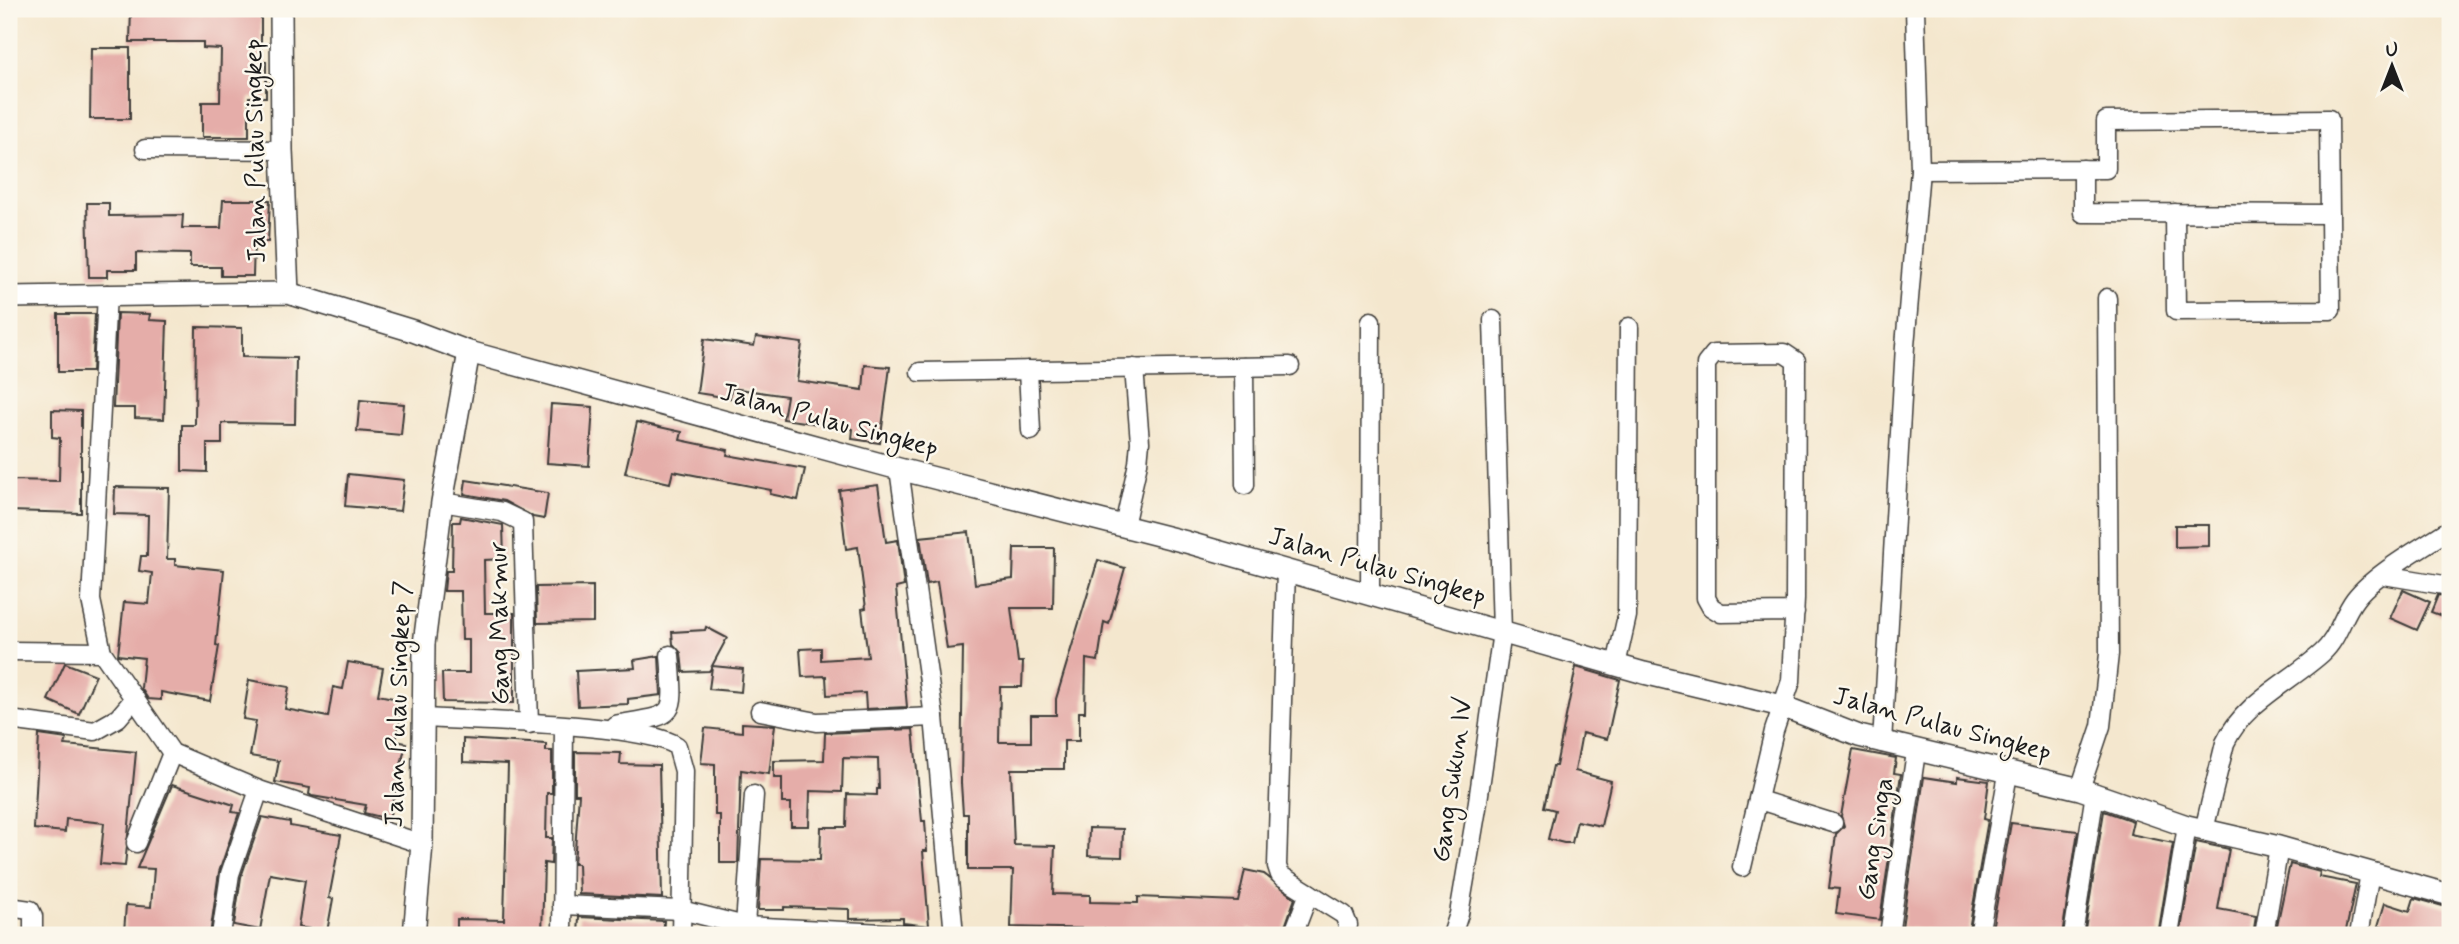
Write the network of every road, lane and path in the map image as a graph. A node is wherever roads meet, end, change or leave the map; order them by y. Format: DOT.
graph roads {
  1 [pos="281,9"];
  2 [pos="1915,9"];
  3 [pos="145,149"];
  4 [pos="282,150"];
  5 [pos="2083,169"];
  6 [pos="1920,170"];
  7 [pos="2175,213"];
  8 [pos="2330,214"];
  9 [pos="288,293"];
  10 [pos="107,294"];
  11 [pos="9,297"];
  12 [pos="2108,298"];
  13 [pos="1493,320"];
  14 [pos="1371,321"];
  15 [pos="1629,327"];
  16 [pos="469,352"];
  17 [pos="1290,366"];
  18 [pos="1244,367"];
  19 [pos="1133,368"];
  20 [pos="1028,370"];
  21 [pos="920,372"];
  22 [pos="1031,431"];
  23 [pos="899,470"];
  24 [pos="1245,485"];
  25 [pos="442,502"];
  26 [pos="1124,526"];
  27 [pos="2450,529"];
  28 [pos="1286,570"];
  29 [pos="2384,575"];
  30 [pos="2450,586"];
  31 [pos="1370,595"];
  32 [pos="1795,612"];
  33 [pos="1502,632"];
  34 [pos="9,651"];
  35 [pos="102,652"];
  36 [pos="670,654"];
  37 [pos="1616,665"];
  38 [pos="135,698"];
  39 [pos="1782,706"];
  40 [pos="760,711"];
  41 [pos="934,717"];
  42 [pos="425,718"];
  43 [pos="9,720"];
  44 [pos="529,724"];
  45 [pos="564,726"];
  46 [pos="591,729"];
  47 [pos="1882,743"];
  48 [pos="1916,752"];
  49 [pos="172,753"];
  50 [pos="2008,774"];
  51 [pos="259,790"];
  52 [pos="2088,791"];
  53 [pos="754,795"];
  54 [pos="1759,800"];
  55 [pos="1833,823"];
  56 [pos="2195,828"];
  57 [pos="136,843"];
  58 [pos="422,844"];
  59 [pos="2279,847"];
  60 [pos="1742,867"];
  61 [pos="2370,873"];
  62 [pos="1309,893"];
  63 [pos="2450,895"];
  64 [pos="562,905"];
  65 [pos="9,908"];
  66 [pos="681,909"];
  67 [pos="745,926"];
  68 [pos="33,935"];
  69 [pos="221,935"];
  70 [pos="414,935"];
  71 [pos="562,935"];
  72 [pos="681,935"];
  73 [pos="923,935"];
  74 [pos="954,935"];
  75 [pos="1293,935"];
  76 [pos="1346,935"];
  77 [pos="1452,935"];
  78 [pos="1888,935"];
  79 [pos="1979,935"];
  80 [pos="2073,935"];
  81 [pos="2169,935"];
  82 [pos="2264,935"];
  83 [pos="2359,935"];
  1 -- 4 [label="street, Jalan Pulau Singkep"];
  2 -- 6 [label="street"];
  3 -- 4 [label="street"];
  4 -- 9 [label="street, Jalan Pulau Singkep"];
  5 -- 6 [label="street"];
  5 -- 7 [label="street"];
  5 -- 8 [label="street"];
  6 -- 47 [label="street"];
  7 -- 8 [label="street"];
  7 -- 8 [label="street"];
  9 -- 10 [label="street, Jalan Pulau Singkep"];
  9 -- 16 [label="street, Jalan Pulau Singkep"];
  10 -- 11 [label="street, Jalan Pulau Singkep"];
  10 -- 35 [label="street"];
  12 -- 52 [label="street"];
  13 -- 33 [label="street, Gang Sukun IV"];
  14 -- 31 [label="street"];
  15 -- 37 [label="street"];
  16 -- 23 [label="street, Jalan Pulau Singkep"];
  16 -- 25 [label="street, Jalan Pulau Singkep 7"];
  17 -- 18 [label="street"];
  18 -- 19 [label="street"];
  18 -- 24 [label="street"];
  19 -- 20 [label="street"];
  19 -- 26 [label="street"];
  20 -- 21 [label="street"];
  20 -- 22 [label="street"];
  23 -- 26 [label="street, Jalan Pulau Singkep"];
  23 -- 41 [label="street"];
  25 -- 42 [label="street, Jalan Pulau Singkep 7"];
  25 -- 44 [label="street, Gang Makmur"];
  26 -- 28 [label="street, Jalan Pulau Singkep"];
  27 -- 29 [label="street"];
  28 -- 31 [label="street, Jalan Pulau Singkep"];
  28 -- 62 [label="street"];
  29 -- 30 [label="street"];
  29 -- 56 [label="street"];
  31 -- 33 [label="street, Jalan Pulau Singkep"];
  32 -- 32 [label="street"];
  32 -- 39 [label="street"];
  33 -- 37 [label="street, Jalan Pulau Singkep"];
  33 -- 77 [label="street, Gang Sukun IV"];
  34 -- 35 [label="street"];
  35 -- 38 [label="street"];
  36 -- 46 [label="street"];
  37 -- 39 [label="street, Jalan Pulau Singkep"];
  38 -- 43 [label="street"];
  38 -- 49 [label="street"];
  39 -- 47 [label="street, Jalan Pulau Singkep"];
  39 -- 54 [label="street"];
  40 -- 41 [label="street"];
  41 -- 74 [label="street"];
  42 -- 44 [label="street"];
  42 -- 58 [label="street, Jalan Pulau Singkep 7"];
  44 -- 45 [label="street"];
  45 -- 46 [label="street"];
  45 -- 64 [label="street"];
  46 -- 66 [label="street"];
  47 -- 48 [label="street, Jalan Pulau Singkep"];
  48 -- 50 [label="street, Jalan Pulau Singkep"];
  48 -- 78 [label="street, Gang Singa"];
  49 -- 51 [label="street"];
  49 -- 57 [label="street"];
  50 -- 52 [label="street, Jalan Pulau Singkep"];
  50 -- 79 [label="street"];
  51 -- 58 [label="street"];
  51 -- 69 [label="street"];
  52 -- 56 [label="street, Jalan Pulau Singkep"];
  52 -- 80 [label="street"];
  53 -- 67 [label="street"];
  54 -- 55 [label="street"];
  54 -- 60 [label="street"];
  56 -- 59 [label="street, Jalan Pulau Singkep"];
  56 -- 81 [label="street"];
  58 -- 70 [label="street, Jalan Pulau Singkep 7"];
  59 -- 61 [label="street, Jalan Pulau Singkep"];
  59 -- 82 [label="street"];
  61 -- 63 [label="street, Jalan Pulau Singkep"];
  61 -- 83 [label="street"];
  62 -- 75 [label="street"];
  62 -- 76 [label="street"];
  64 -- 66 [label="street"];
  64 -- 71 [label="street"];
  65 -- 68 [label="street"];
  66 -- 67 [label="street"];
  66 -- 72 [label="street"];
  67 -- 73 [label="street"];
}
